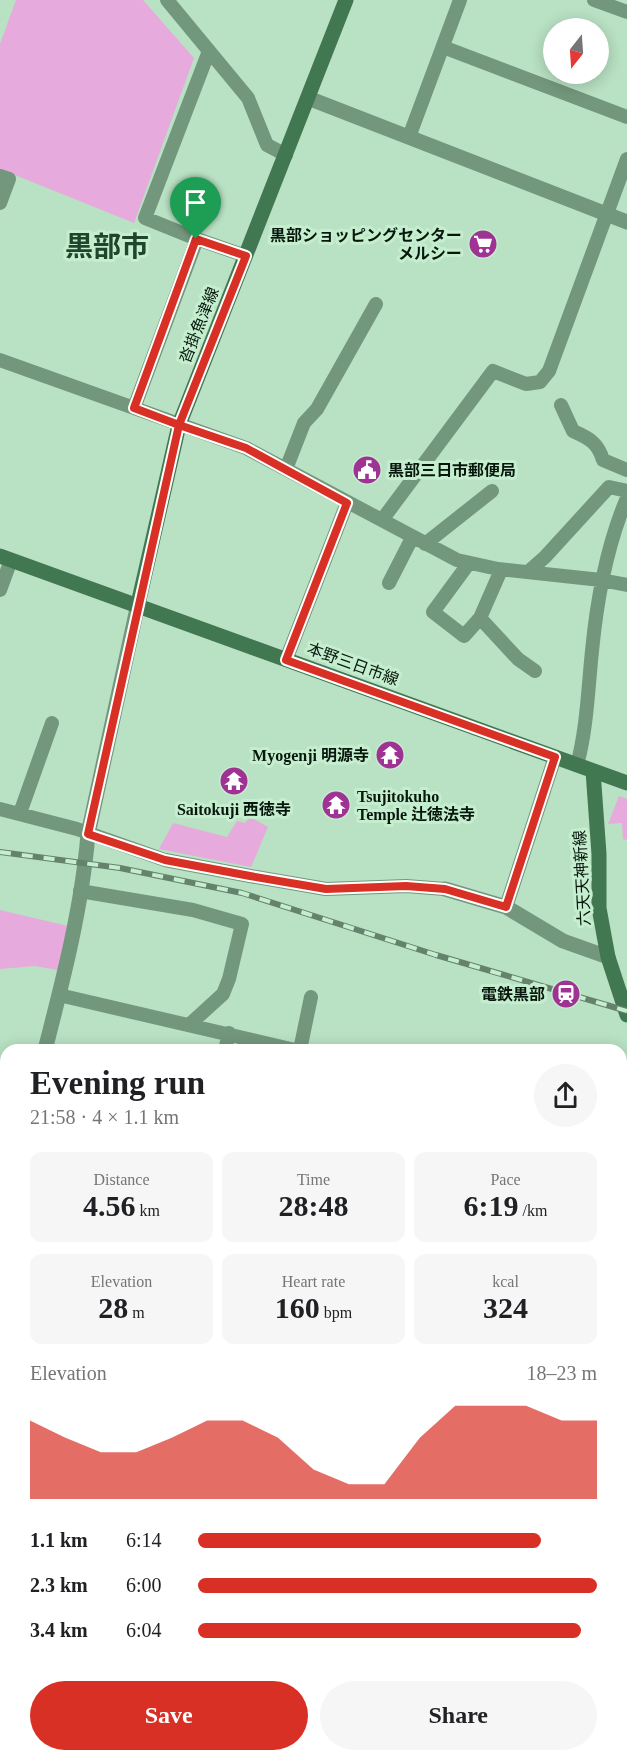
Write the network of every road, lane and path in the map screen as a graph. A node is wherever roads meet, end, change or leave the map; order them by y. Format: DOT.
graph roads {
  1 [pos="167,0"];
  2 [pos="346,0"];
  3 [pos="460,0"];
  4 [pos="594,0"];
  5 [pos="627,12"];
  6 [pos="443,47"];
  7 [pos="209,51"];
  8 [pos="309,98"];
  9 [pos="627,117"];
  10 [pos="409,137"];
  11 [pos="286,155"];
  12 [pos="627,159"];
  13 [pos="0,176"];
  14 [pos="0,203"];
  15 [pos="605,215"];
  16 [pos="627,222"];
  17 [pos="196,239"];
  18 [pos="246,256"];
  19 [pos="376,304"];
  20 [pos="0,360"];
  21 [pos="561,405"];
  22 [pos="134,408"];
  23 [pos="179,425"];
  24 [pos="286,468"];
  25 [pos="627,470"];
  26 [pos="492,491"];
  27 [pos="627,491"];
  28 [pos="627,498"];
  29 [pos="347,503"];
  30 [pos="382,520"];
  31 [pos="418,541"];
  32 [pos="5,558"];
  33 [pos="469,562"];
  34 [pos="501,570"];
  35 [pos="528,572"];
  36 [pos="601,580"];
  37 [pos="389,583"];
  38 [pos="627,585"];
  39 [pos="0,590"];
  40 [pos="138,604"];
  41 [pos="480,618"];
  42 [pos="286,660"];
  43 [pos="535,671"];
  44 [pos="52,723"];
  45 [pos="555,757"];
  46 [pos="577,765"];
  47 [pos="593,771"];
  48 [pos="627,783"];
  49 [pos="0,809"];
  50 [pos="20,813"];
  51 [pos="88,834"];
  52 [pos="445,889"];
  53 [pos="80,891"];
  54 [pos="506,907"];
  55 [pos="608,957"];
  56 [pos="59,994"];
  57 [pos="310,997"];
  58 [pos="627,1015"];
  59 [pos="189,1025"];
  60 [pos="229,1034"];
  61 [pos="46,1044"];
  62 [pos="226,1044"];
  63 [pos="270,1044"];
  64 [pos="301,1044"];
  1 -- 7 [label="street"];
  2 -- 8 [label="main road, 沓掛魚津線"];
  3 -- 6 [label="street"];
  4 -- 5 [label="street"];
  6 -- 9 [label="street"];
  6 -- 10 [label="street"];
  7 -- 11 [label="street"];
  7 -- 17 [label="street"];
  8 -- 10 [label="street"];
  8 -- 11 [label="main road, 沓掛魚津線"];
  10 -- 15 [label="street"];
  11 -- 18 [label="main road, 沓掛魚津線"];
  12 -- 15 [label="street"];
  13 -- 14 [label="street"];
  15 -- 16 [label="street"];
  15 -- 30 [label="street"];
  17 -- 18 [label="street"];
  17 -- 22 [label="street"];
  18 -- 23 [label="main road, 沓掛魚津線"];
  19 -- 24 [label="street"];
  20 -- 22 [label="street"];
  21 -- 25 [label="street"];
  22 -- 23 [label="street"];
  23 -- 24 [label="street"];
  23 -- 40 [label="main road, 沓掛魚津線"];
  24 -- 29 [label="street"];
  26 -- 31 [label="street"];
  27 -- 35 [label="street"];
  28 -- 36 [label="street"];
  29 -- 30 [label="street"];
  29 -- 42 [label="street"];
  30 -- 31 [label="street"];
  31 -- 33 [label="street"];
  31 -- 37 [label="street"];
  32 -- 39 [label="street"];
  32 -- 40 [label="main road, 本野三日市線"];
  33 -- 34 [label="street"];
  33 -- 41 [label="street"];
  34 -- 35 [label="street"];
  34 -- 41 [label="street"];
  35 -- 36 [label="street"];
  36 -- 38 [label="street"];
  36 -- 46 [label="street"];
  40 -- 42 [label="main road, 本野三日市線"];
  40 -- 51 [label="street"];
  41 -- 43 [label="street"];
  42 -- 45 [label="main road, 本野三日市線"];
  44 -- 50 [label="street"];
  45 -- 46 [label="main road, 本野三日市線"];
  45 -- 54 [label="street"];
  46 -- 47 [label="main road, 本野三日市線"];
  47 -- 48 [label="main road"];
  47 -- 55 [label="main road, 六天天神新線"];
  49 -- 50 [label="street"];
  50 -- 51 [label="street"];
  51 -- 52 [label="street"];
  51 -- 53 [label="street"];
  52 -- 54 [label="street"];
  53 -- 56 [label="street"];
  53 -- 59 [label="street"];
  54 -- 55 [label="street"];
  55 -- 58 [label="main road, 六天天神新線"];
  56 -- 59 [label="street"];
  56 -- 61 [label="street"];
  57 -- 64 [label="street"];
  59 -- 60 [label="street"];
  60 -- 62 [label="street"];
  60 -- 63 [label="street"];
}
